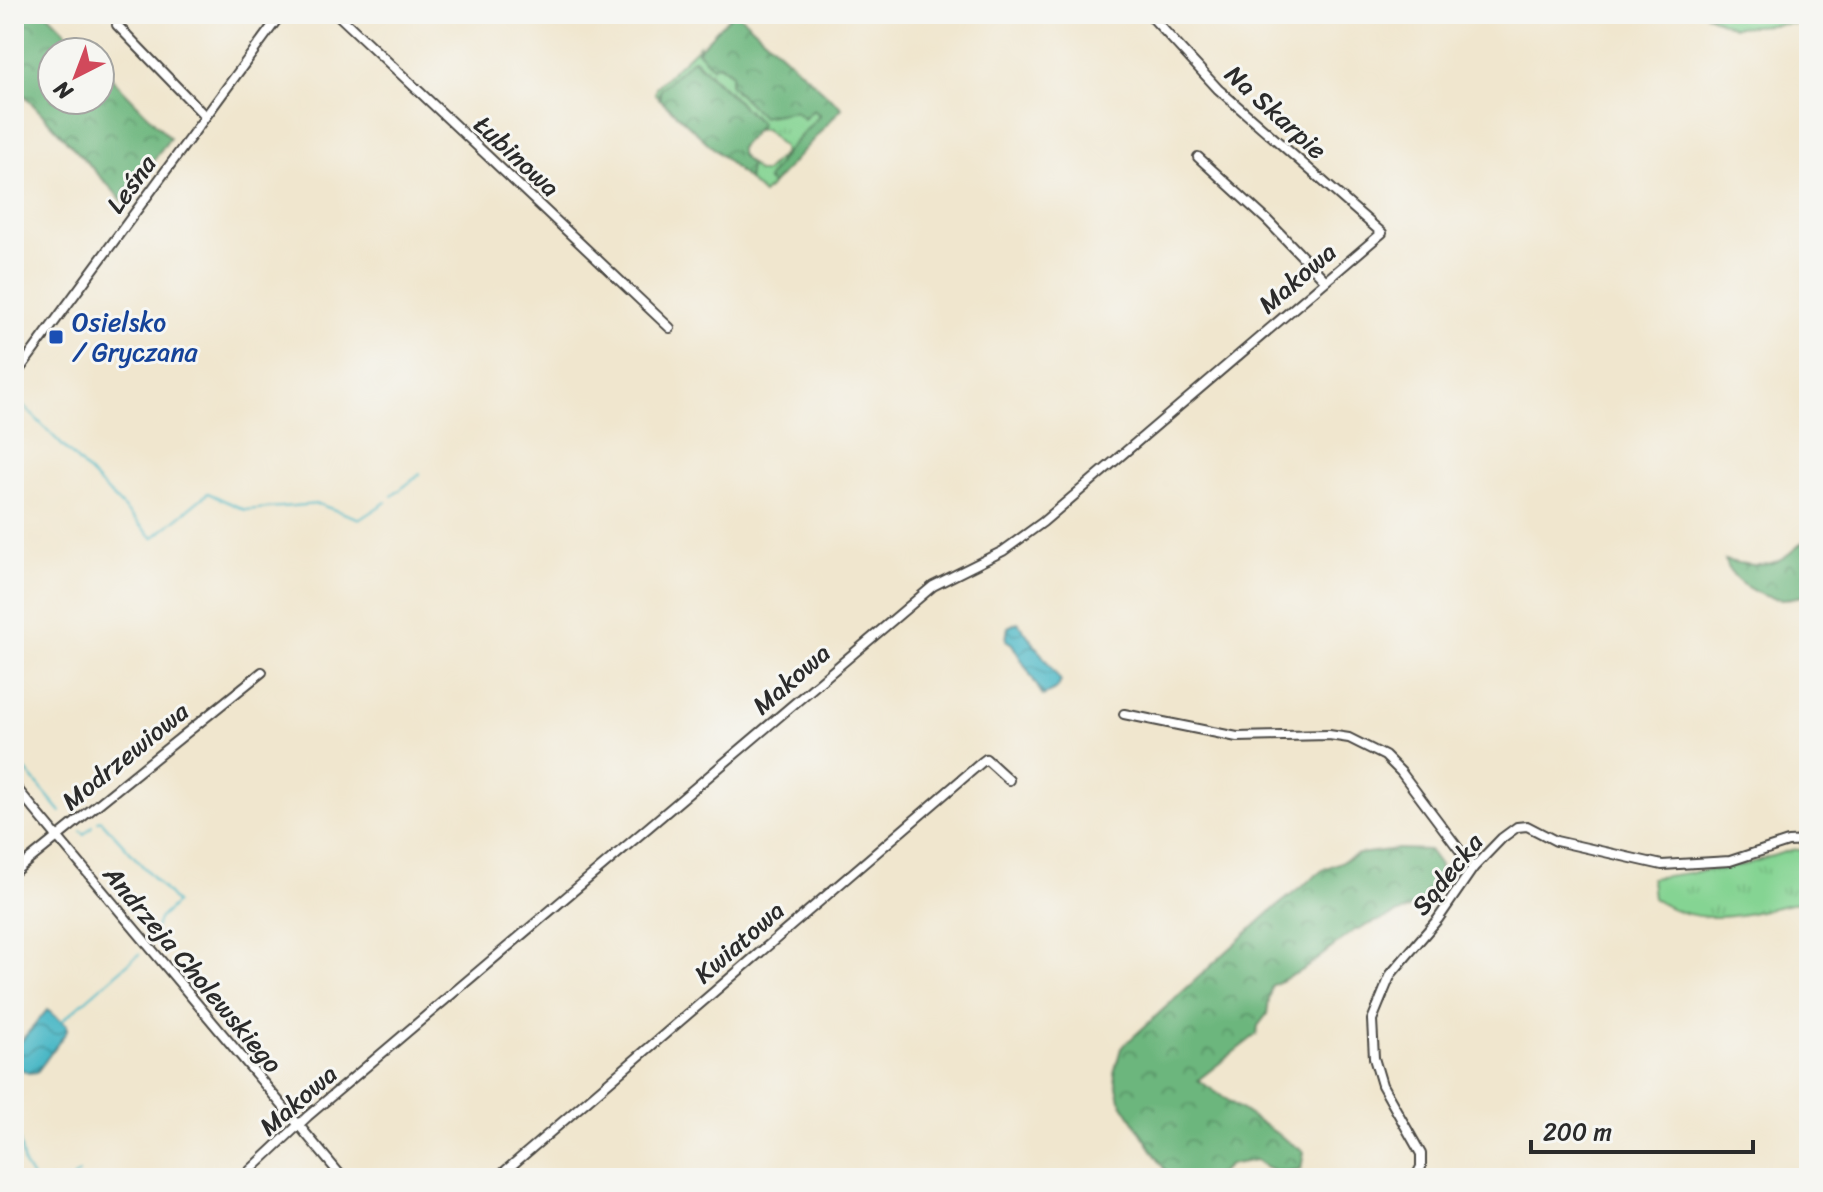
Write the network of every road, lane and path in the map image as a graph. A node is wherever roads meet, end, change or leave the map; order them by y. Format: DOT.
graph roads {
  1 [pos="281,14"];
  2 [pos="337,14"];
  3 [pos="1149,14"];
  4 [pos="117,25"];
  5 [pos="205,116"];
  6 [pos="1198,157"];
  7 [pos="1382,233"];
  8 [pos="1325,280"];
  9 [pos="670,328"];
  10 [pos="15,374"];
  11 [pos="262,672"];
  12 [pos="1124,714"];
  13 [pos="1009,780"];
  14 [pos="14,785"];
  15 [pos="57,836"];
  16 [pos="1809,841"];
  17 [pos="1473,868"];
  18 [pos="14,872"];
  19 [pos="297,1125"];
  20 [pos="242,1178"];
  21 [pos="343,1178"];
  22 [pos="497,1178"];
  23 [pos="1416,1178"];
  1 -- 5 [label="street, Leśna"];
  2 -- 9 [label="street, Łubinowa"];
  3 -- 7 [label="street, Na Skarpie"];
  4 -- 5 [label="street"];
  5 -- 10 [label="street, Leśna"];
  6 -- 8 [label="street"];
  7 -- 8 [label="street, Makowa"];
  8 -- 19 [label="street, Makowa"];
  11 -- 15 [label="street, Modrzewiowa"];
  12 -- 17 [label="street"];
  13 -- 22 [label="street, Kwiatowa"];
  14 -- 15 [label="street, Andrzeja Cholewskiego"];
  15 -- 18 [label="street, Modrzewiowa"];
  15 -- 19 [label="street, Andrzeja Cholewskiego"];
  16 -- 17 [label="street, Sądecka"];
  17 -- 23 [label="street, Sądecka"];
  19 -- 20 [label="street, Makowa"];
  19 -- 21 [label="street, Andrzeja Cholewskiego"];
}
